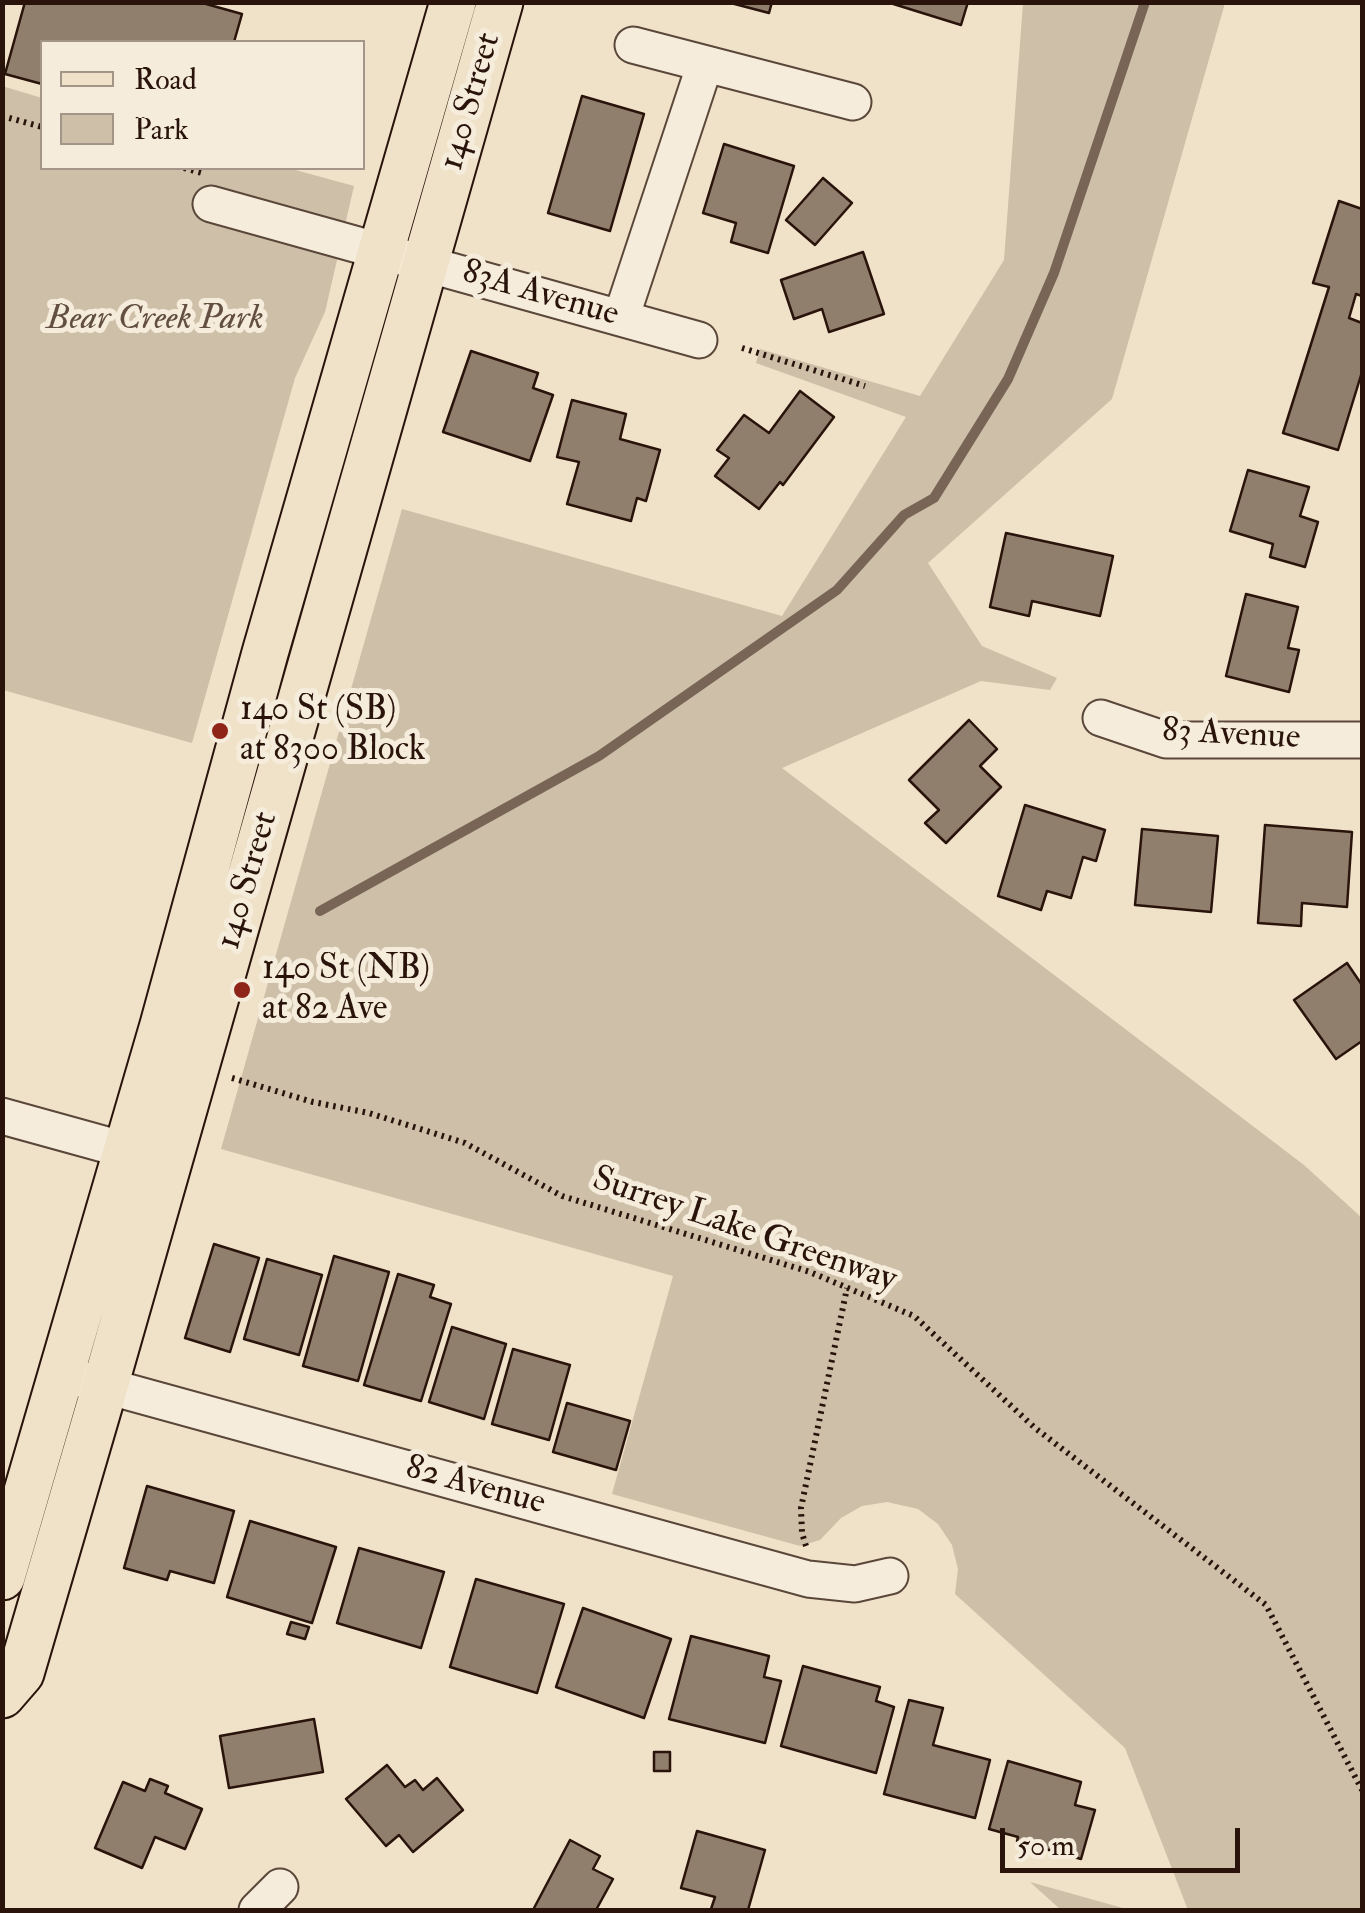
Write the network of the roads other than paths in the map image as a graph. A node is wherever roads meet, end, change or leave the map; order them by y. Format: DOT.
graph roads {
  1 [pos="452,2"];
  2 [pos="500,2"];
  3 [pos="632,45"];
  4 [pos="705,64"];
  5 [pos="852,102"];
  6 [pos="212,204"];
  7 [pos="381,250"];
  8 [pos="426,263"];
  9 [pos="622,318"];
  10 [pos="699,340"];
  11 [pos="1101,718"];
  12 [pos="1362,740"];
  13 [pos="2,1116"];
  14 [pos="126,1150"];
  15 [pos="61,1374"];
  16 [pos="106,1386"];
  17 [pos="890,1576"];
  18 [pos="2,1577"];
  19 [pos="2,1695"];
  1 -- 7 [label="main road, 140 Street"];
  2 -- 8 [label="main road, 140 Street"];
  3 -- 4 [label="street"];
  4 -- 5 [label="street"];
  4 -- 9 [label="street"];
  6 -- 7 [label="street, 83A Avenue"];
  7 -- 8 [label="street, 83A Avenue"];
  7 -- 14 [label="main road, 140 Street"];
  8 -- 9 [label="street, 83A Avenue"];
  8 -- 16 [label="main road, 140 Street"];
  9 -- 10 [label="street, 83A Avenue"];
  11 -- 12 [label="street, 83 Avenue"];
  13 -- 14 [label="street"];
  14 -- 15 [label="main road, 140 Street"];
  15 -- 16 [label="street, 82 Avenue"];
  15 -- 18 [label="main road, 140 Street"];
  16 -- 17 [label="street, 82 Avenue"];
  16 -- 19 [label="main road, 140 Street"];
}
